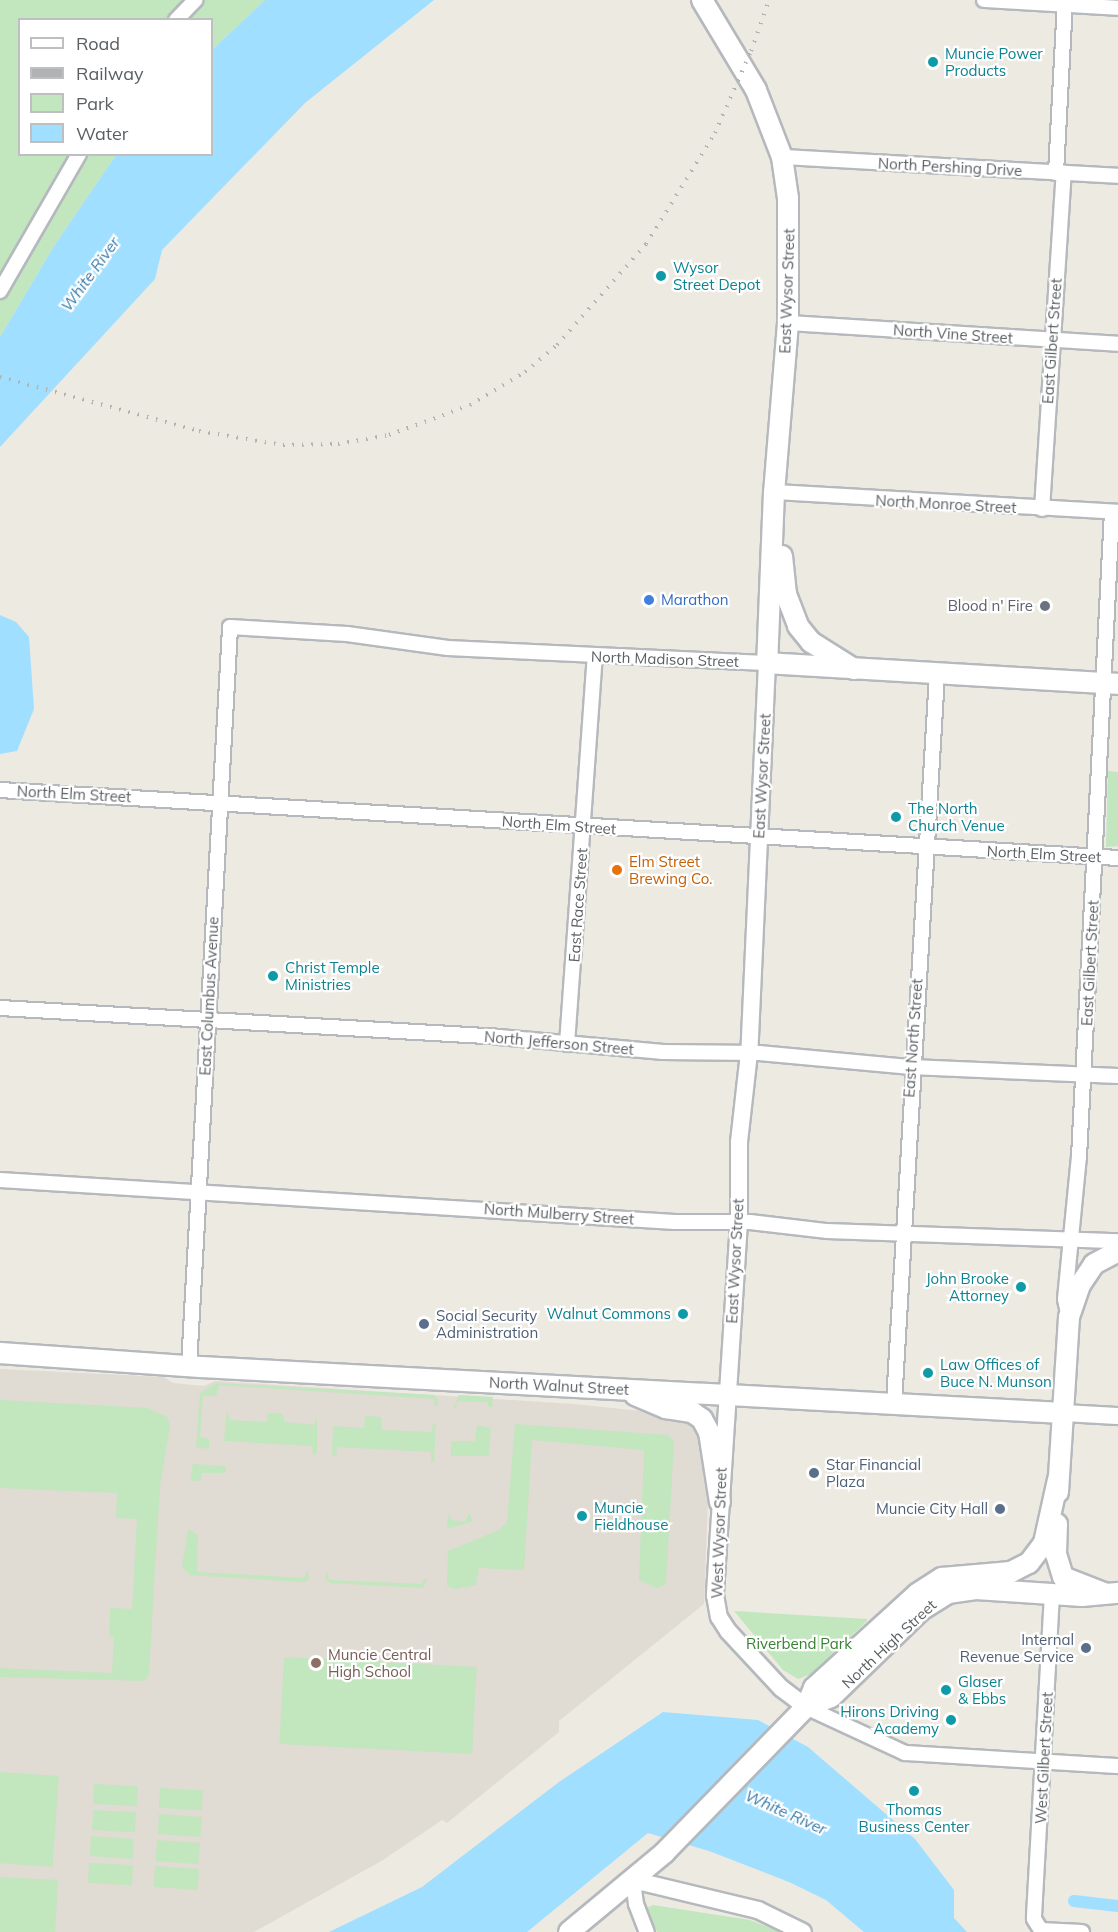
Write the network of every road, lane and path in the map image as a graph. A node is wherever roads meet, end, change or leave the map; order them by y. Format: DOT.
graph roads {
  1 [pos="195,0"];
  2 [pos="702,0"];
  3 [pos="984,0"];
  4 [pos="1065,2"];
  5 [pos="1118,8"];
  6 [pos="178,18"];
  7 [pos="78,156"];
  8 [pos="782,157"];
  9 [pos="1060,173"];
  10 [pos="1118,176"];
  11 [pos="0,291"];
  12 [pos="788,323"];
  13 [pos="1052,340"];
  14 [pos="1118,344"];
  15 [pos="774,492"];
  16 [pos="1042,509"];
  17 [pos="1115,512"];
  18 [pos="774,518"];
  19 [pos="230,627"];
  20 [pos="595,657"];
  21 [pos="767,663"];
  22 [pos="855,670"];
  23 [pos="937,675"];
  24 [pos="1109,684"];
  25 [pos="0,789"];
  26 [pos="220,803"];
  27 [pos="583,826"];
  28 [pos="760,836"];
  29 [pos="925,848"];
  30 [pos="1096,856"];
  31 [pos="1118,858"];
  32 [pos="0,1008"];
  33 [pos="208,1019"];
  34 [pos="567,1044"];
  35 [pos="749,1053"];
  36 [pos="911,1067"];
  37 [pos="1083,1075"];
  38 [pos="1118,1076"];
  39 [pos="0,1180"];
  40 [pos="197,1190"];
  41 [pos="739,1222"];
  42 [pos="906,1233"];
  43 [pos="1069,1240"];
  44 [pos="1118,1241"];
  45 [pos="1118,1251"];
  46 [pos="1069,1317"];
  47 [pos="0,1353"];
  48 [pos="189,1366"];
  49 [pos="618,1388"];
  50 [pos="725,1395"];
  51 [pos="894,1402"];
  52 [pos="1063,1413"];
  53 [pos="1118,1416"];
  54 [pos="1058,1480"];
  55 [pos="720,1502"];
  56 [pos="1111,1593"];
  57 [pos="1052,1594"];
  58 [pos="806,1707"];
  59 [pos="1043,1761"];
  60 [pos="1118,1766"];
  61 [pos="633,1880"];
  62 [pos="569,1932"];
  63 [pos="647,1932"];
  64 [pos="803,1932"];
  65 [pos="1082,1932"];
  1 -- 6 [label="street"];
  2 -- 8 [label="main road, East Wysor Street"];
  3 -- 4 [label="street"];
  4 -- 5 [label="street"];
  4 -- 9 [label="street, East Gilbert Street"];
  7 -- 11 [label="street"];
  8 -- 9 [label="street, North Pershing Drive"];
  8 -- 12 [label="main road, East Wysor Street"];
  9 -- 10 [label="street, North Pershing Drive"];
  9 -- 13 [label="street, East Gilbert Street"];
  12 -- 13 [label="street, North Vine Street"];
  12 -- 15 [label="main road, East Wysor Street"];
  13 -- 14 [label="street, North Vine Street"];
  13 -- 16 [label="street, East Gilbert Street"];
  15 -- 16 [label="street, North Monroe Street"];
  15 -- 18 [label="main road, East Wysor Street"];
  16 -- 17 [label="street, North Monroe Street"];
  17 -- 24 [label="street, East Gilbert Street"];
  18 -- 21 [label="main road, East Wysor Street"];
  18 -- 22 [label="main road"];
  19 -- 20 [label="street, North Madison Street"];
  19 -- 26 [label="street, East Columbus Avenue"];
  20 -- 21 [label="street, North Madison Street"];
  20 -- 27 [label="street, East Race Street"];
  21 -- 22 [label="main road, North Madison Street"];
  21 -- 28 [label="street, East Wysor Street"];
  22 -- 23 [label="main road, North Madison Street"];
  23 -- 24 [label="main road, North Madison Street"];
  23 -- 29 [label="street, East North Street"];
  24 -- 30 [label="street, East Gilbert Street"];
  25 -- 26 [label="street, North Elm Street"];
  26 -- 27 [label="street, North Elm Street"];
  26 -- 33 [label="street, East Columbus Avenue"];
  27 -- 28 [label="street, North Elm Street"];
  27 -- 34 [label="street, East Race Street"];
  28 -- 29 [label="street, North Elm Street"];
  28 -- 35 [label="street, East Wysor Street"];
  29 -- 30 [label="street, North Elm Street"];
  29 -- 36 [label="street, East North Street"];
  30 -- 31 [label="street, North Elm Street"];
  30 -- 37 [label="street, East Gilbert Street"];
  32 -- 33 [label="street, North Jefferson Street"];
  33 -- 34 [label="street, North Jefferson Street"];
  33 -- 40 [label="street, East Columbus Avenue"];
  34 -- 35 [label="street, North Jefferson Street"];
  35 -- 36 [label="street, North Jefferson Street"];
  35 -- 41 [label="street, East Wysor Street"];
  36 -- 37 [label="street, North Jefferson Street"];
  36 -- 42 [label="street, East North Street"];
  37 -- 38 [label="street, North Jefferson Street"];
  37 -- 43 [label="street, East Gilbert Street"];
  39 -- 40 [label="street, North Mulberry Street"];
  40 -- 41 [label="street, North Mulberry Street"];
  40 -- 48 [label="street, East Columbus Avenue"];
  41 -- 42 [label="street, North Mulberry Street"];
  41 -- 50 [label="street, East Wysor Street"];
  42 -- 43 [label="street, North Mulberry Street"];
  42 -- 51 [label="street, East North Street"];
  43 -- 44 [label="street, North Mulberry Street"];
  43 -- 46 [label="street, East Gilbert Street"];
  45 -- 46 [label="main road"];
  46 -- 52 [label="main road, East Gilbert Street"];
  47 -- 48 [label="main road, North Walnut Street"];
  48 -- 49 [label="main road, North Walnut Street"];
  49 -- 50 [label="main road, North Walnut Street"];
  49 -- 55 [label="main road"];
  50 -- 51 [label="main road, North Walnut Street"];
  50 -- 55 [label="street, West Wysor Street"];
  51 -- 52 [label="main road, North Walnut Street"];
  52 -- 53 [label="street, North Walnut Street"];
  52 -- 54 [label="main road"];
  54 -- 56 [label="main road"];
  54 -- 58 [label="main road, North High Street"];
  55 -- 58 [label="street, West Wysor Street"];
  56 -- 57 [label="main road, North High Street"];
  57 -- 58 [label="main road, North High Street"];
  57 -- 59 [label="street, West Gilbert Street"];
  58 -- 59 [label="street"];
  58 -- 61 [label="main road, North High Street"];
  59 -- 60 [label="street"];
  59 -- 65 [label="street, West Gilbert Street"];
  61 -- 62 [label="main road, North High Street"];
  61 -- 63 [label="street"];
  61 -- 64 [label="street"];
}
